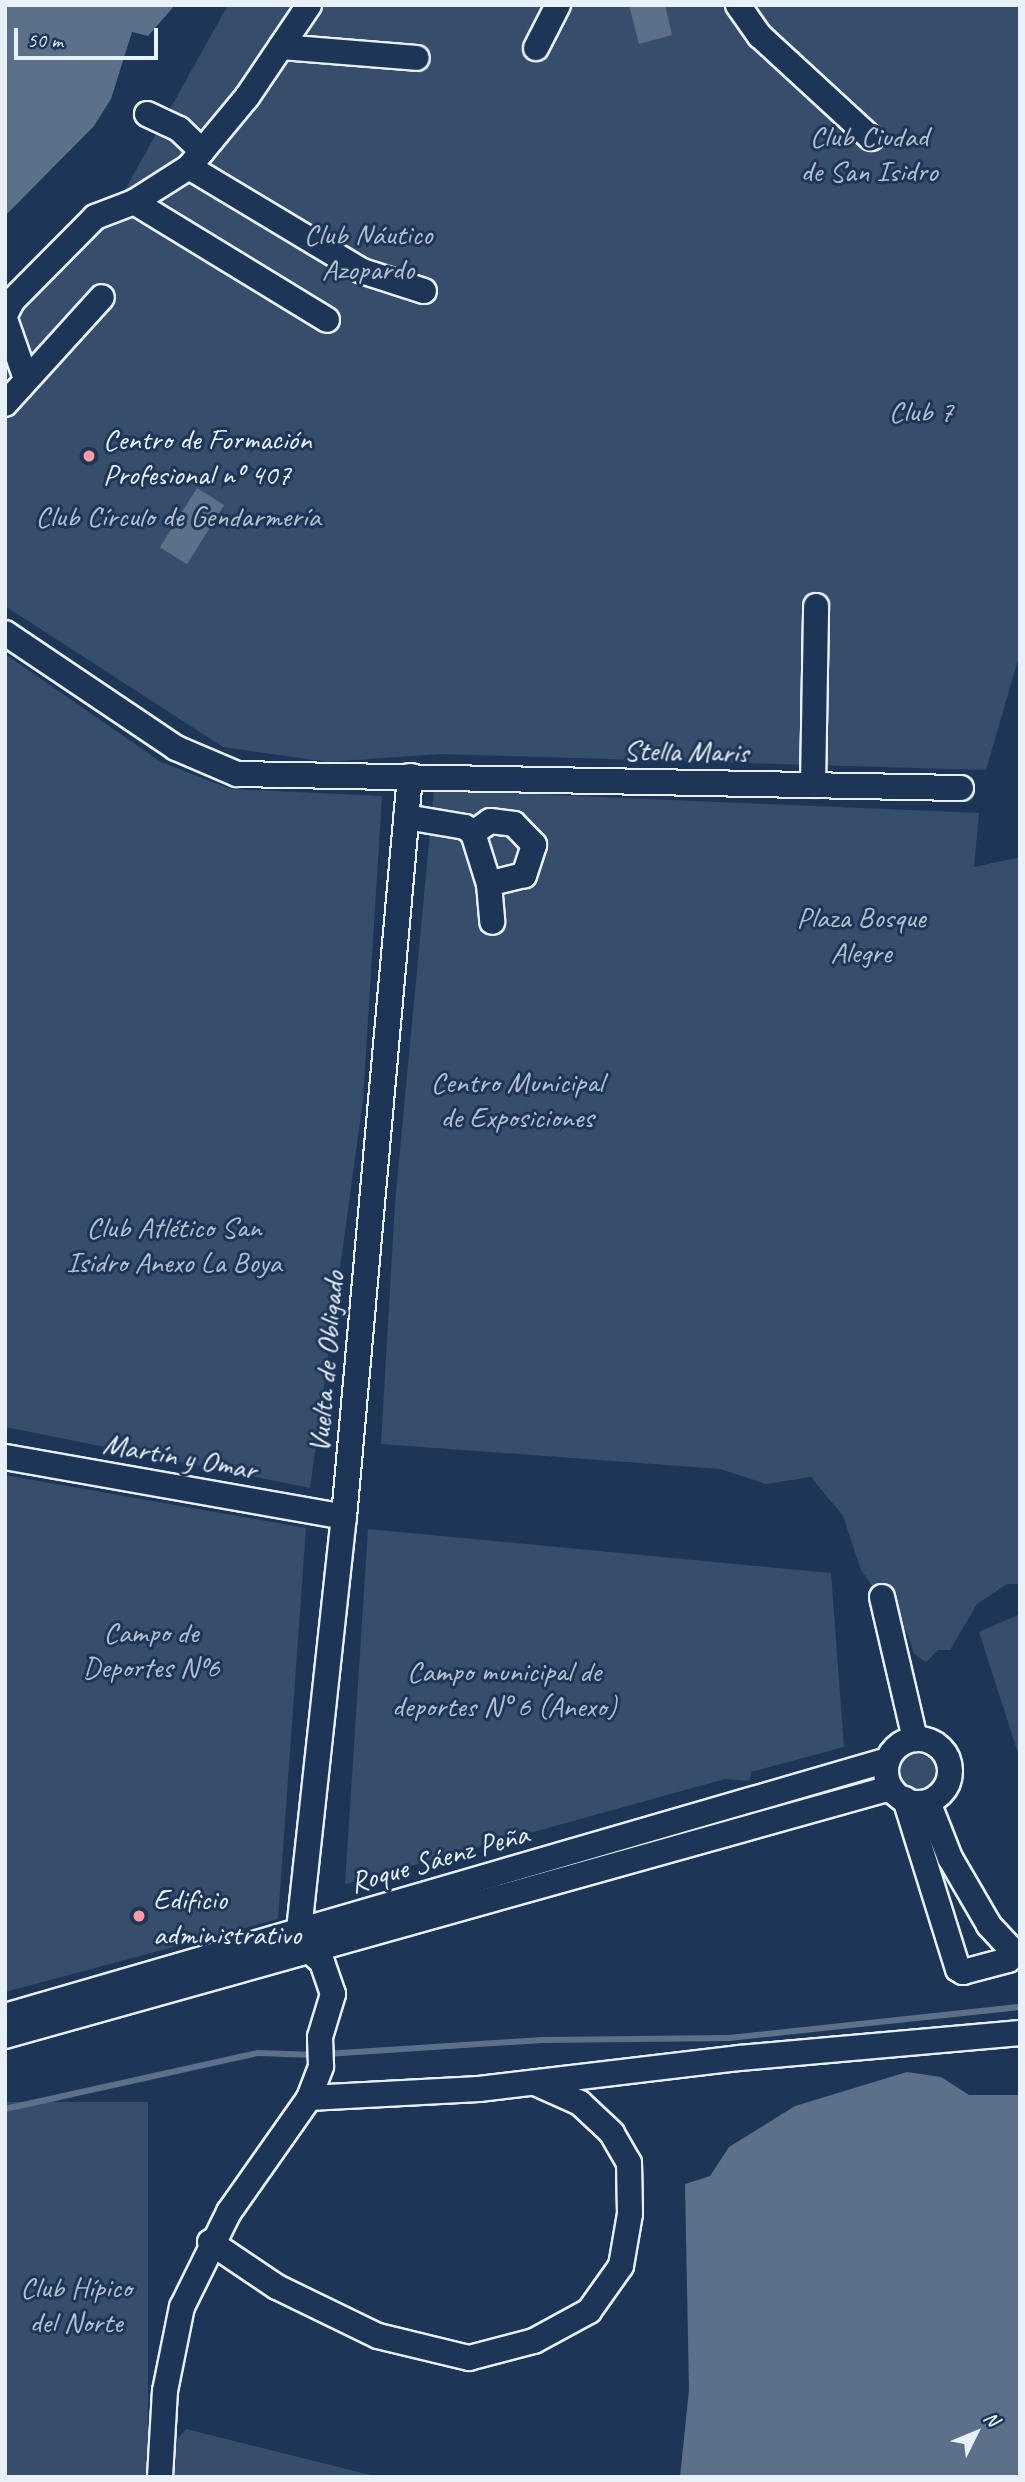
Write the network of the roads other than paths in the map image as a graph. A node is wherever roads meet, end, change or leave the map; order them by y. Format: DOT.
graph roads {
  1 [pos="309,5"];
  2 [pos="558,5"];
  3 [pos="738,5"];
  4 [pos="281,47"];
  5 [pos="536,48"];
  6 [pos="417,58"];
  7 [pos="148,114"];
  8 [pos="871,138"];
  9 [pos="196,159"];
  10 [pos="134,202"];
  11 [pos="424,291"];
  12 [pos="102,297"];
  13 [pos="5,317"];
  14 [pos="327,320"];
  15 [pos="26,379"];
  16 [pos="5,404"];
  17 [pos="816,606"];
  18 [pos="5,633"];
  19 [pos="410,776"];
  20 [pos="813,785"];
  21 [pos="961,788"];
  22 [pos="406,817"];
  23 [pos="473,833"];
  24 [pos="489,884"];
  25 [pos="492,922"];
  26 [pos="5,1457"];
  27 [pos="344,1517"];
  28 [pos="882,1597"];
  29 [pos="915,1739"];
  30 [pos="888,1760"];
  31 [pos="907,1796"];
  32 [pos="303,1940"];
  33 [pos="5,2016"];
  34 [pos="1020,2033"];
  35 [pos="5,2036"];
  36 [pos="533,2082"];
  37 [pos="309,2098"];
  38 [pos="210,2242"];
  39 [pos="160,2477"];
  1 -- 4 [label="street"];
  2 -- 5 [label="street"];
  3 -- 8 [label="street"];
  4 -- 6 [label="street"];
  4 -- 9 [label="street"];
  7 -- 9 [label="street"];
  9 -- 10 [label="street"];
  9 -- 11 [label="street"];
  10 -- 13 [label="street"];
  10 -- 14 [label="street"];
  12 -- 15 [label="street"];
  13 -- 15 [label="street"];
  15 -- 16 [label="street"];
  17 -- 20 [label="street"];
  18 -- 19 [label="street, Stella Maris"];
  19 -- 20 [label="street, Stella Maris"];
  19 -- 22 [label="street, Vuelta de Obligado"];
  20 -- 21 [label="street, Stella Maris"];
  22 -- 23 [label="street"];
  22 -- 27 [label="street, Vuelta de Obligado"];
  23 -- 24 [label="street"];
  23 -- 24 [label="street"];
  24 -- 25 [label="street"];
  26 -- 27 [label="street, Martín y Omar"];
  27 -- 32 [label="street, Vuelta de Obligado"];
  28 -- 29 [label="street"];
  29 -- 30 [label="street, Roque Sáenz Peña"];
  29 -- 31 [label="street"];
  30 -- 31 [label="street"];
  30 -- 32 [label="street, Roque Sáenz Peña"];
  31 -- 31 [label="street"];
  31 -- 32 [label="street, Roque Sáenz Peña"];
  32 -- 33 [label="street, Roque Sáenz Peña"];
  32 -- 35 [label="street, Roque Sáenz Peña"];
  32 -- 37 [label="street"];
  34 -- 36 [label="street"];
  36 -- 37 [label="street"];
  36 -- 38 [label="street"];
  37 -- 38 [label="street"];
  38 -- 39 [label="street"];
}
